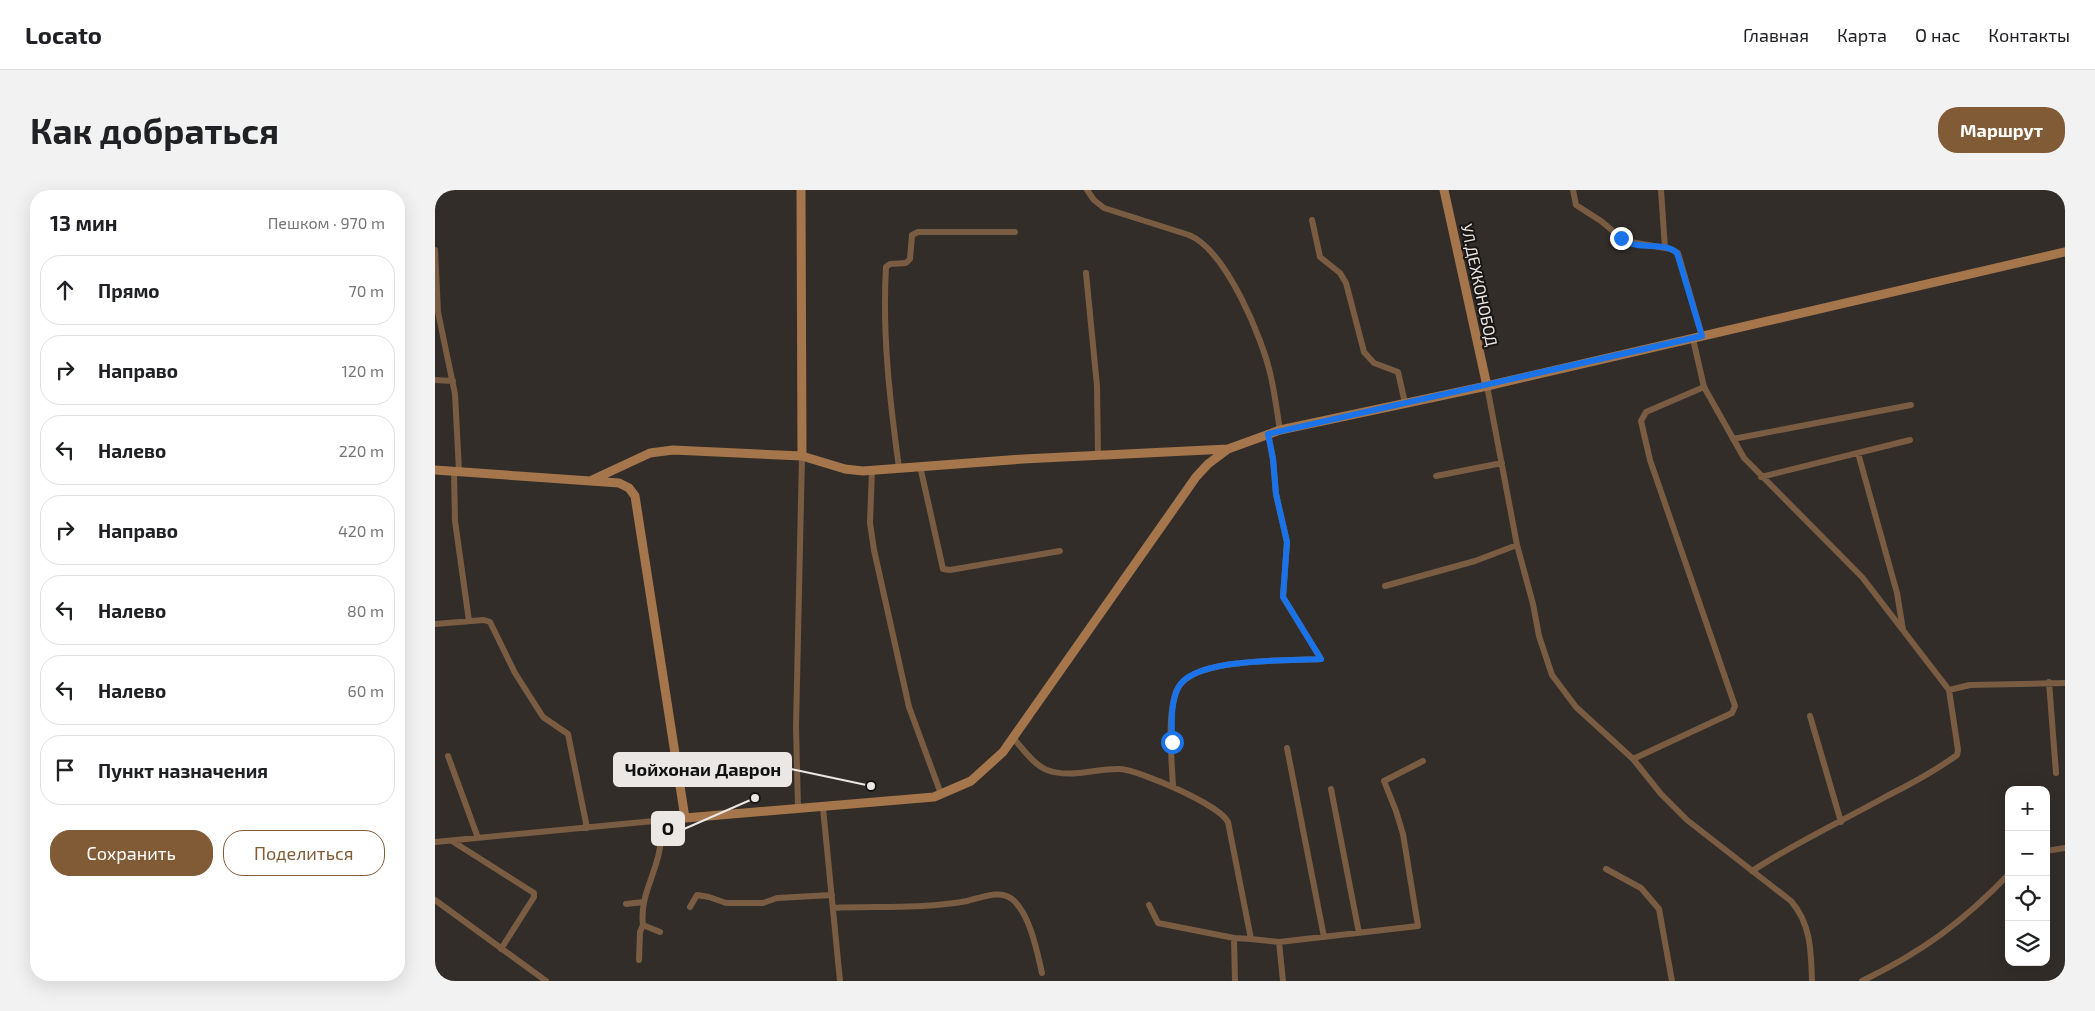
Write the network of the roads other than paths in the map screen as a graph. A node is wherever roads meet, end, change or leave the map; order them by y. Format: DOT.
graph roads {
  1 [pos="801,190"];
  2 [pos="1087,190"];
  3 [pos="1444,190"];
  4 [pos="1573,190"];
  5 [pos="1661,190"];
  6 [pos="1312,220"];
  7 [pos="1015,232"];
  8 [pos="1665,248"];
  9 [pos="435,250"];
  10 [pos="2065,252"];
  11 [pos="1086,273"];
  12 [pos="436,312"];
  13 [pos="1697,337"];
  14 [pos="435,380"];
  15 [pos="453,381"];
  16 [pos="1487,386"];
  17 [pos="1704,387"];
  18 [pos="1405,403"];
  19 [pos="1911,405"];
  20 [pos="1280,430"];
  21 [pos="1268,434"];
  22 [pos="1733,439"];
  23 [pos="1910,440"];
  24 [pos="1228,449"];
  25 [pos="1858,453"];
  26 [pos="1098,454"];
  27 [pos="802,456"];
  28 [pos="1502,462"];
  29 [pos="920,466"];
  30 [pos="899,468"];
  31 [pos="435,470"];
  32 [pos="873,470"];
  33 [pos="456,471"];
  34 [pos="1436,476"];
  35 [pos="1761,477"];
  36 [pos="592,480"];
  37 [pos="1517,545"];
  38 [pos="1061,551"];
  39 [pos="1385,586"];
  40 [pos="469,621"];
  41 [pos="435,624"];
  42 [pos="1903,631"];
  43 [pos="2049,682"];
  44 [pos="2065,683"];
  45 [pos="1949,690"];
  46 [pos="1810,716"];
  47 [pos="1014,739"];
  48 [pos="1287,748"];
  49 [pos="448,756"];
  50 [pos="1633,759"];
  51 [pos="1423,761"];
  52 [pos="2056,774"];
  53 [pos="1173,787"];
  54 [pos="1331,789"];
  55 [pos="941,794"];
  56 [pos="797,808"];
  57 [pos="823,808"];
  58 [pos="685,818"];
  59 [pos="661,820"];
  60 [pos="1841,822"];
  61 [pos="587,828"];
  62 [pos="478,838"];
  63 [pos="452,841"];
  64 [pos="435,842"];
  65 [pos="2065,848"];
  66 [pos="2050,850"];
  67 [pos="1606,869"];
  68 [pos="1752,871"];
  69 [pos="2007,876"];
  70 [pos="832,896"];
  71 [pos="435,900"];
  72 [pos="644,902"];
  73 [pos="626,904"];
  74 [pos="1149,905"];
  75 [pos="690,907"];
  76 [pos="833,908"];
  77 [pos="643,925"];
  78 [pos="660,932"];
  79 [pos="1359,933"];
  80 [pos="1234,938"];
  81 [pos="1324,938"];
  82 [pos="1251,939"];
  83 [pos="1279,942"];
  84 [pos="501,949"];
  85 [pos="639,960"];
  86 [pos="1042,973"];
  87 [pos="547,981"];
  88 [pos="839,981"];
  89 [pos="1235,981"];
  90 [pos="1283,981"];
  91 [pos="1672,981"];
  92 [pos="1812,981"];
  93 [pos="1862,981"];
  1 -- 27 [label="main road"];
  2 -- 20 [label="street"];
  3 -- 16 [label="main road, УЛ.ДЕХКОНОБОД"];
  4 -- 8 [label="street"];
  5 -- 8 [label="street"];
  6 -- 18 [label="street"];
  7 -- 30 [label="street"];
  8 -- 13 [label="street"];
  9 -- 12 [label="street"];
  10 -- 13 [label="main road"];
  11 -- 26 [label="street"];
  12 -- 15 [label="street"];
  13 -- 16 [label="main road"];
  13 -- 17 [label="street"];
  14 -- 15 [label="street"];
  15 -- 33 [label="street"];
  16 -- 18 [label="main road"];
  16 -- 28 [label="street"];
  17 -- 22 [label="street"];
  17 -- 50 [label="street"];
  18 -- 20 [label="main road"];
  19 -- 22 [label="street"];
  20 -- 21 [label="main road"];
  21 -- 24 [label="main road"];
  21 -- 53 [label="street"];
  22 -- 35 [label="street"];
  23 -- 25 [label="street"];
  24 -- 26 [label="main road"];
  24 -- 47 [label="main road"];
  25 -- 35 [label="street"];
  25 -- 42 [label="street"];
  26 -- 29 [label="main road"];
  27 -- 32 [label="main road"];
  27 -- 36 [label="main road"];
  27 -- 56 [label="street"];
  28 -- 34 [label="street"];
  28 -- 37 [label="street"];
  29 -- 30 [label="main road"];
  29 -- 38 [label="street"];
  30 -- 32 [label="main road"];
  31 -- 33 [label="main road"];
  32 -- 55 [label="street"];
  33 -- 36 [label="main road"];
  33 -- 40 [label="street"];
  35 -- 42 [label="street"];
  36 -- 58 [label="main road"];
  37 -- 39 [label="street"];
  37 -- 50 [label="street"];
  40 -- 41 [label="street"];
  40 -- 61 [label="street"];
  42 -- 45 [label="street"];
  43 -- 44 [label="street"];
  43 -- 45 [label="street"];
  43 -- 52 [label="street"];
  45 -- 60 [label="street"];
  46 -- 60 [label="street"];
  47 -- 53 [label="street"];
  47 -- 55 [label="main road"];
  48 -- 81 [label="street"];
  49 -- 62 [label="street"];
  50 -- 68 [label="street"];
  51 -- 79 [label="street"];
  53 -- 82 [label="street"];
  54 -- 79 [label="street"];
  55 -- 57 [label="main road"];
  56 -- 57 [label="main road"];
  56 -- 58 [label="main road"];
  57 -- 70 [label="street"];
  58 -- 59 [label="street"];
  59 -- 61 [label="street"];
  59 -- 72 [label="street"];
  60 -- 68 [label="street"];
  61 -- 62 [label="street"];
  62 -- 63 [label="street"];
  63 -- 64 [label="street"];
  63 -- 84 [label="street"];
  65 -- 66 [label="street"];
  67 -- 91 [label="street"];
  68 -- 92 [label="street"];
  69 -- 93 [label="street"];
  70 -- 75 [label="street"];
  70 -- 76 [label="street"];
  71 -- 84 [label="street"];
  72 -- 73 [label="street"];
  72 -- 77 [label="street"];
  74 -- 80 [label="street"];
  76 -- 86 [label="street"];
  76 -- 88 [label="street"];
  77 -- 78 [label="street"];
  77 -- 85 [label="street"];
  79 -- 81 [label="street"];
  80 -- 82 [label="street"];
  80 -- 89 [label="street"];
  81 -- 83 [label="street"];
  82 -- 83 [label="street"];
  83 -- 90 [label="street"];
  84 -- 87 [label="street"];
}
